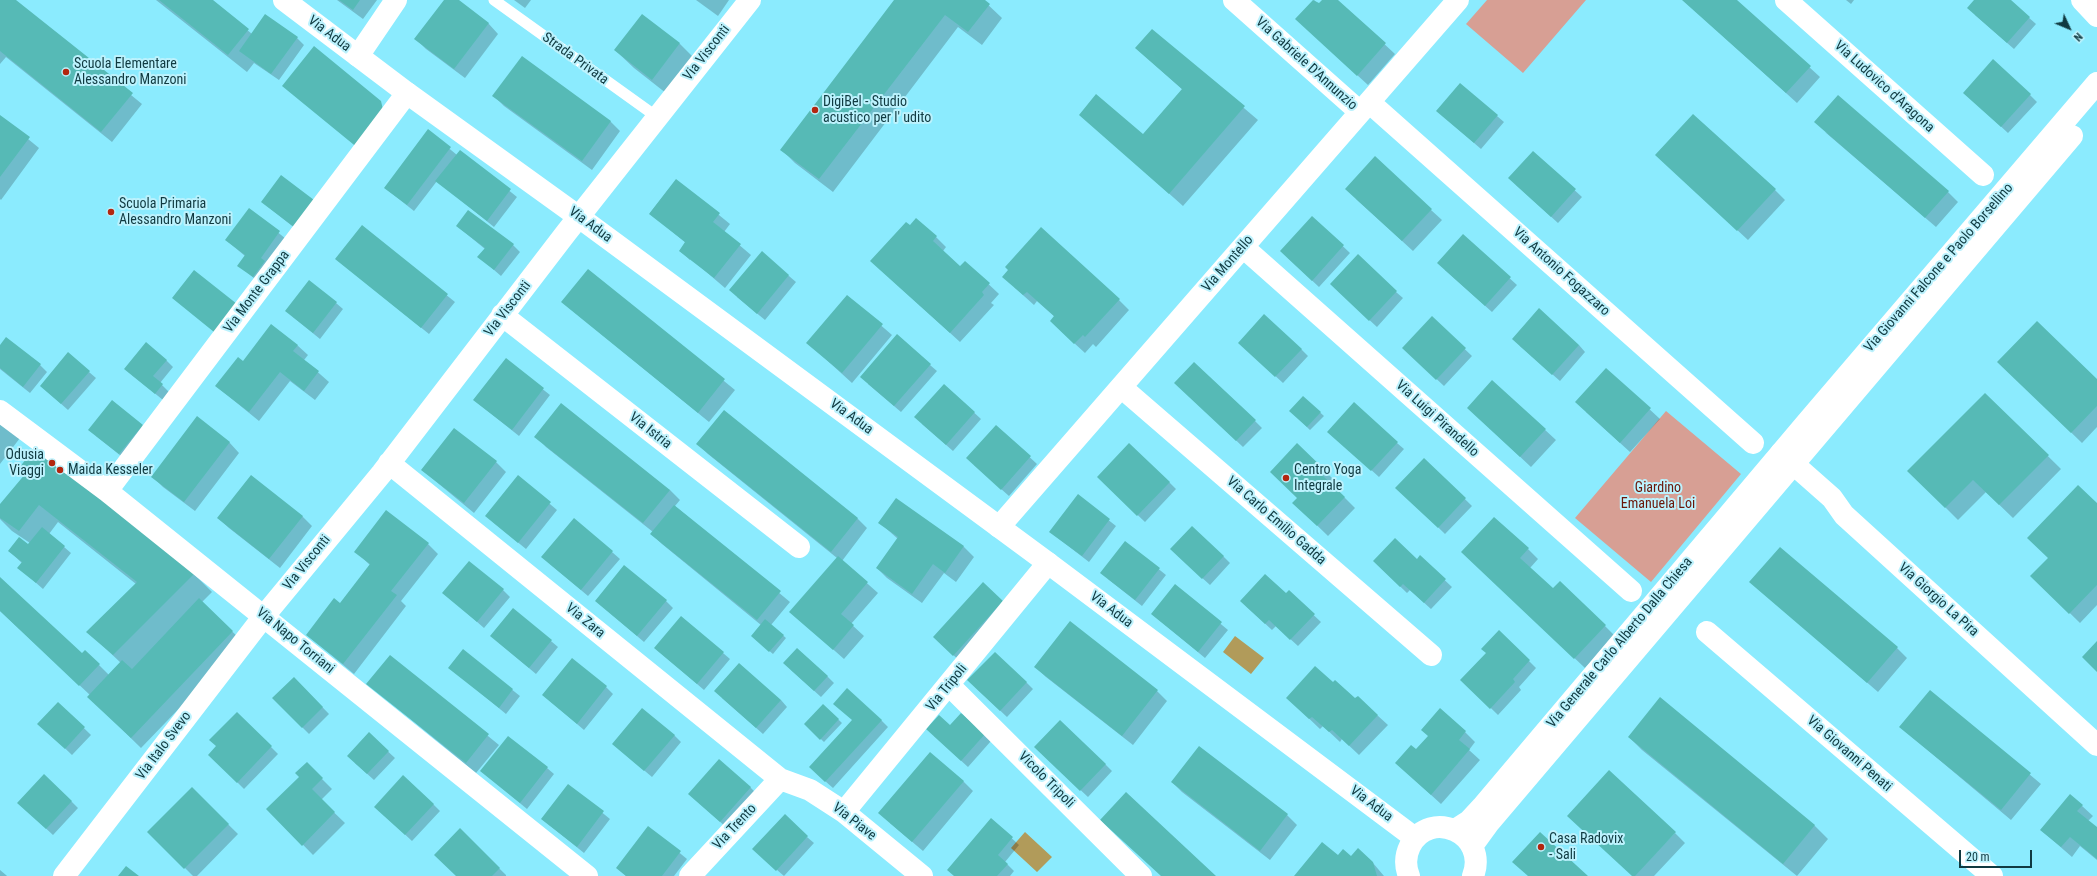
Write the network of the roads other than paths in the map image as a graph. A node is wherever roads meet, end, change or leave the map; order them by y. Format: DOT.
graph roads {
  1 [pos="284,0"];
  2 [pos="396,0"];
  3 [pos="494,0"];
  4 [pos="750,0"];
  5 [pos="1234,0"];
  6 [pos="1458,0"];
  7 [pos="1786,0"];
  8 [pos="358,56"];
  9 [pos="2097,83"];
  10 [pos="407,93"];
  11 [pos="2097,106"];
  12 [pos="1365,107"];
  13 [pos="657,117"];
  14 [pos="1983,175"];
  15 [pos="579,216"];
  16 [pos="1243,247"];
  17 [pos="502,315"];
  18 [pos="1121,387"];
  19 [pos="0,411"];
  20 [pos="1753,443"];
  21 [pos="1787,458"];
  22 [pos="389,463"];
  23 [pos="107,491"];
  24 [pos="999,527"];
  25 [pos="799,547"];
  26 [pos="1048,563"];
  27 [pos="1631,591"];
  28 [pos="264,616"];
  29 [pos="1707,632"];
  30 [pos="1430,655"];
  31 [pos="949,686"];
  32 [pos="2097,745"];
  33 [pos="780,779"];
  34 [pos="844,812"];
  35 [pos="1455,830"];
  36 [pos="1415,838"];
  37 [pos="1472,846"];
  38 [pos="64,876"];
  39 [pos="587,876"];
  40 [pos="690,876"];
  41 [pos="922,876"];
  42 [pos="1142,876"];
  43 [pos="1409,876"];
  44 [pos="1473,876"];
  45 [pos="1992,876"];
  1 -- 8 [label="street, Via Adua"];
  2 -- 8 [label="street"];
  3 -- 13 [label="lane, Strada Privata"];
  4 -- 13 [label="street, Via Visconti"];
  5 -- 12 [label="street, Via Gabriele D'Annunzio"];
  6 -- 12 [label="street, Via Montello"];
  7 -- 14 [label="street, Via Ludovico d'Aragona"];
  8 -- 10 [label="street, Via Adua"];
  9 -- 21 [label="street, Via Giovanni Falcone e Paolo Borsellino"];
  10 -- 15 [label="street, Via Adua"];
  10 -- 23 [label="street, Via Monte Grappa"];
  11 -- 21 [label="street, Via Giovanni Falcone e Paolo Borsellino"];
  12 -- 16 [label="street, Via Montello"];
  12 -- 20 [label="street, Via Antonio Fogazzaro"];
  13 -- 15 [label="street, Via Visconti"];
  15 -- 17 [label="street, Via Visconti"];
  15 -- 24 [label="street, Via Adua"];
  16 -- 18 [label="street, Via Montello"];
  16 -- 27 [label="street, Via Luigi Pirandello"];
  17 -- 22 [label="street, Via Visconti"];
  17 -- 25 [label="street, Via Istria"];
  18 -- 24 [label="street, Via Montello"];
  18 -- 30 [label="street, Via Carlo Emilio Gadda"];
  19 -- 23 [label="street, Via Napo Torriani"];
  21 -- 32 [label="street, Via Giorgio La Pira"];
  21 -- 35 [label="street, Via Generale Carlo Alberto Dalla Chiesa"];
  21 -- 37 [label="street, Via Generale Carlo Alberto Dalla Chiesa"];
  22 -- 28 [label="street, Via Visconti"];
  22 -- 33 [label="street, Via Zara"];
  23 -- 28 [label="street, Via Napo Torriani"];
  24 -- 26 [label="street, Via Adua"];
  26 -- 31 [label="street, Via Tripoli"];
  26 -- 36 [label="street, Via Adua"];
  28 -- 38 [label="street, Via Italo Svevo"];
  28 -- 39 [label="street, Via Napo Torriani"];
  29 -- 45 [label="street, Via Giovanni Penati"];
  31 -- 34 [label="street, Via Tripoli"];
  31 -- 42 [label="street, Vicolo Tripoli"];
  33 -- 34 [label="street, Via Piave"];
  33 -- 40 [label="street, Via Trento"];
  34 -- 41 [label="street, Via Piave"];
  35 -- 36 [label="street"];
  35 -- 37 [label="street"];
  36 -- 43 [label="street"];
  37 -- 44 [label="street"];
}
